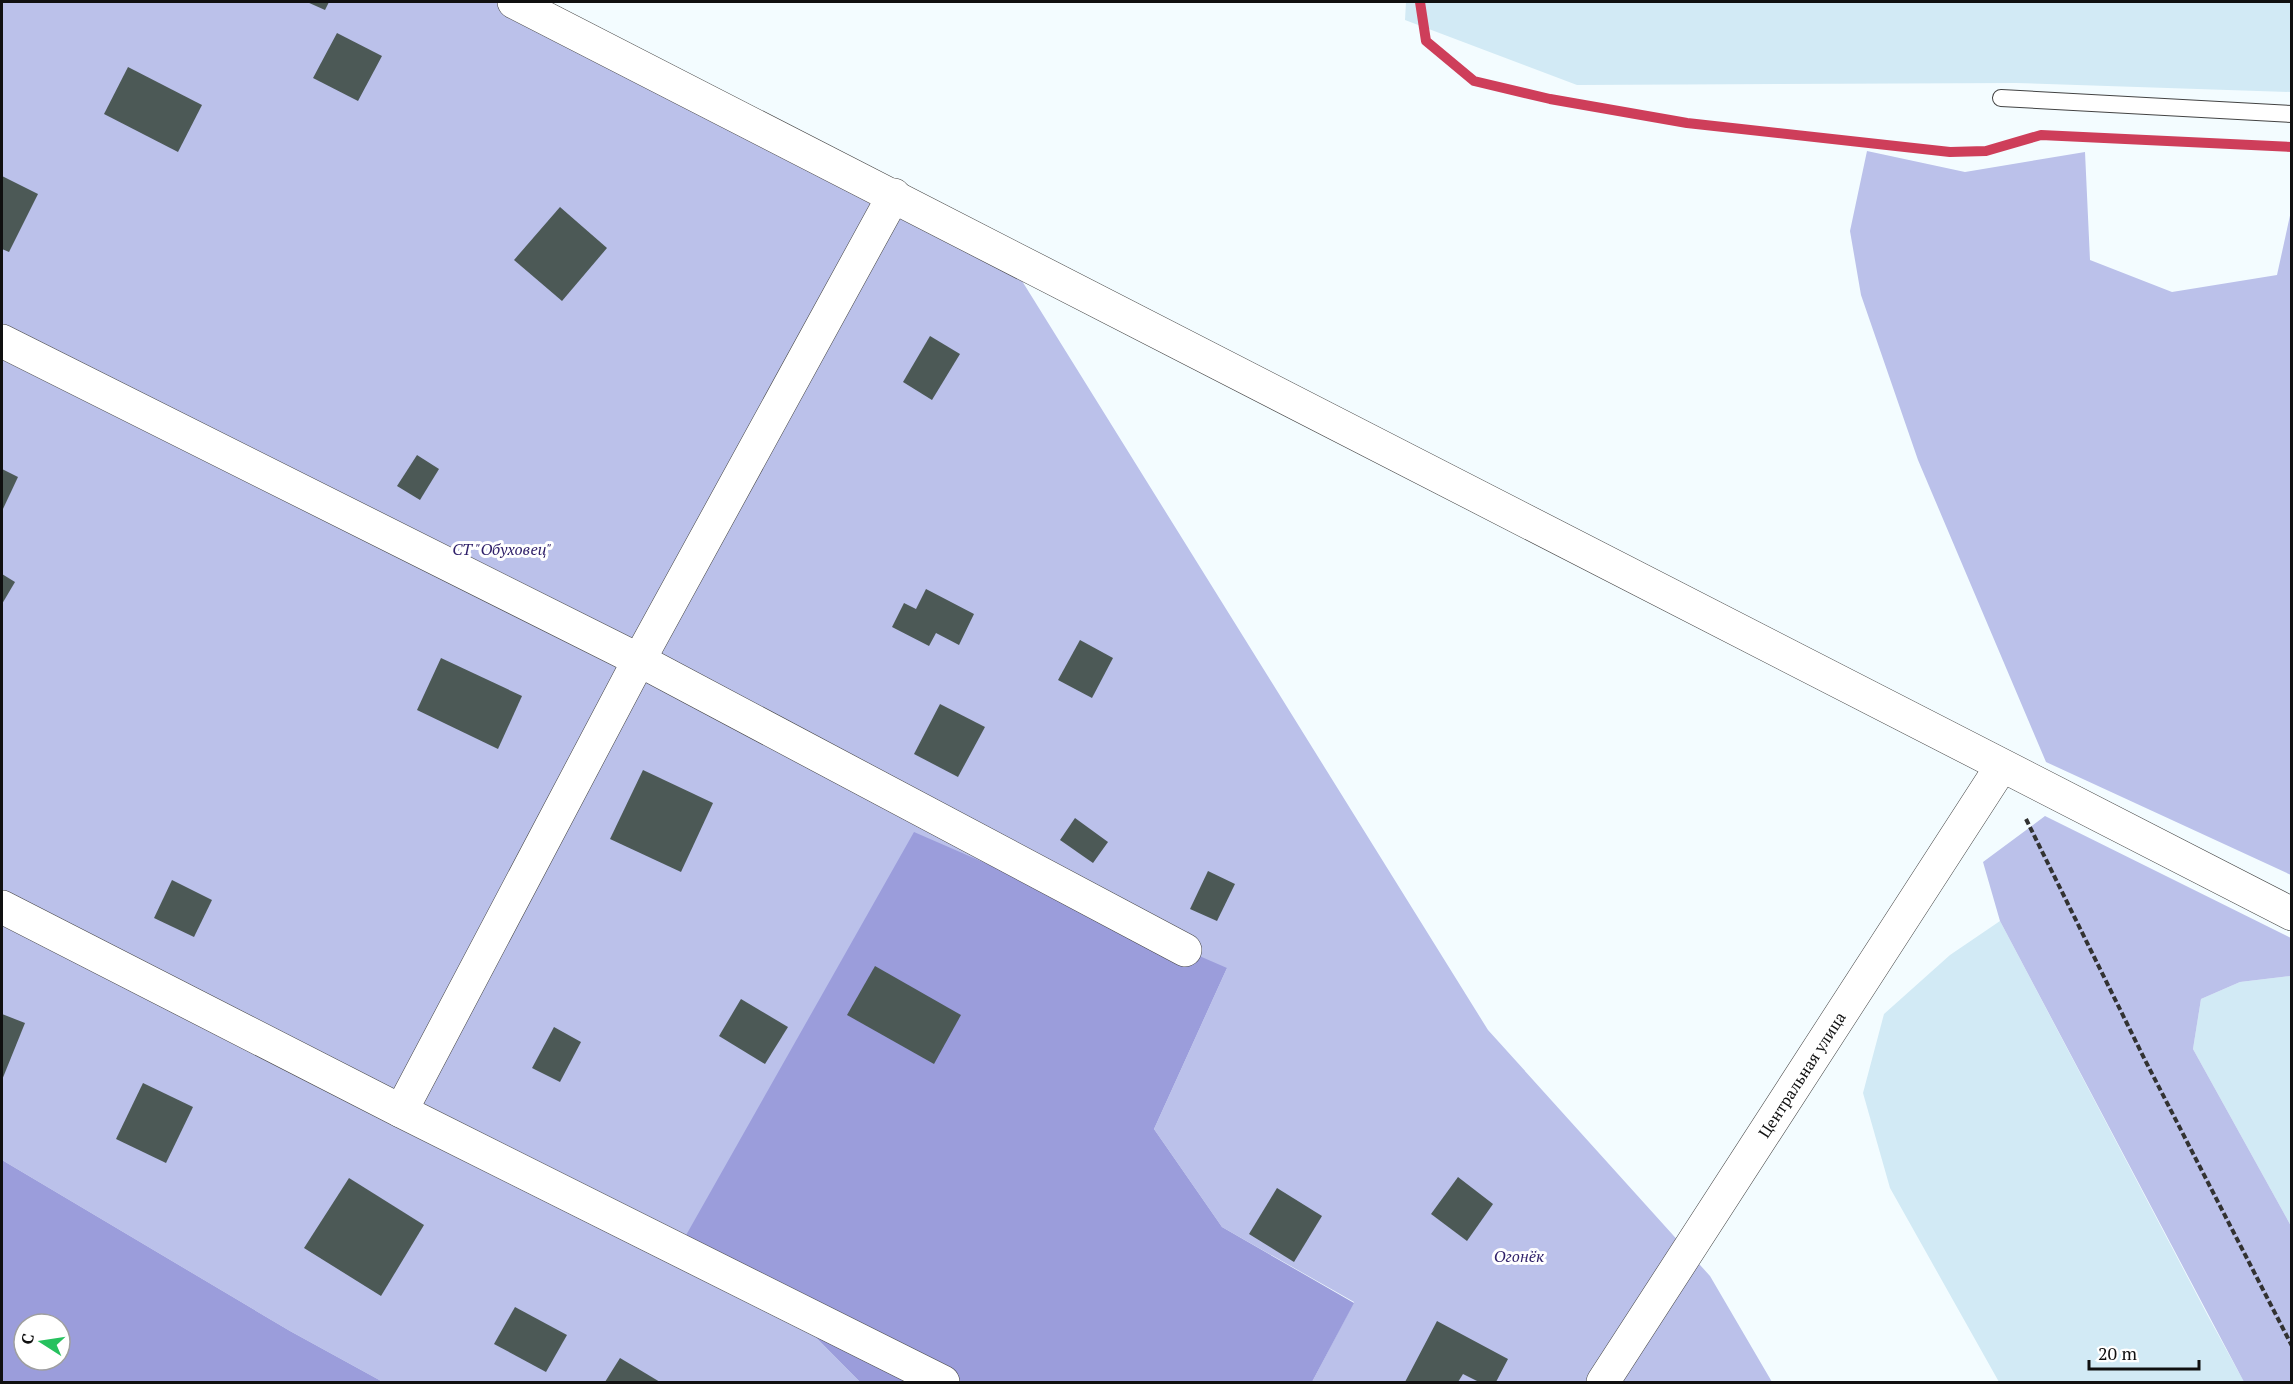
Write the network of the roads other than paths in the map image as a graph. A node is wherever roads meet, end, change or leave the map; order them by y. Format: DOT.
graph roads {
  1 [pos="514,2"];
  2 [pos="2001,98"];
  3 [pos="2292,114"];
  4 [pos="894,195"];
  5 [pos="2,341"];
  6 [pos="639,660"];
  7 [pos="2001,767"];
  8 [pos="2,907"];
  9 [pos="2292,914"];
  10 [pos="1185,950"];
  11 [pos="401,1111"];
  12 [pos="943,1383"];
  13 [pos="1604,1383"];
  1 -- 4 [label="street"];
  2 -- 3 [label="lane"];
  4 -- 6 [label="street"];
  4 -- 7 [label="street"];
  5 -- 6 [label="street"];
  6 -- 10 [label="street"];
  6 -- 11 [label="street"];
  7 -- 9 [label="street"];
  7 -- 13 [label="street, Центральная улица"];
  8 -- 11 [label="street"];
  11 -- 12 [label="street"];
}
